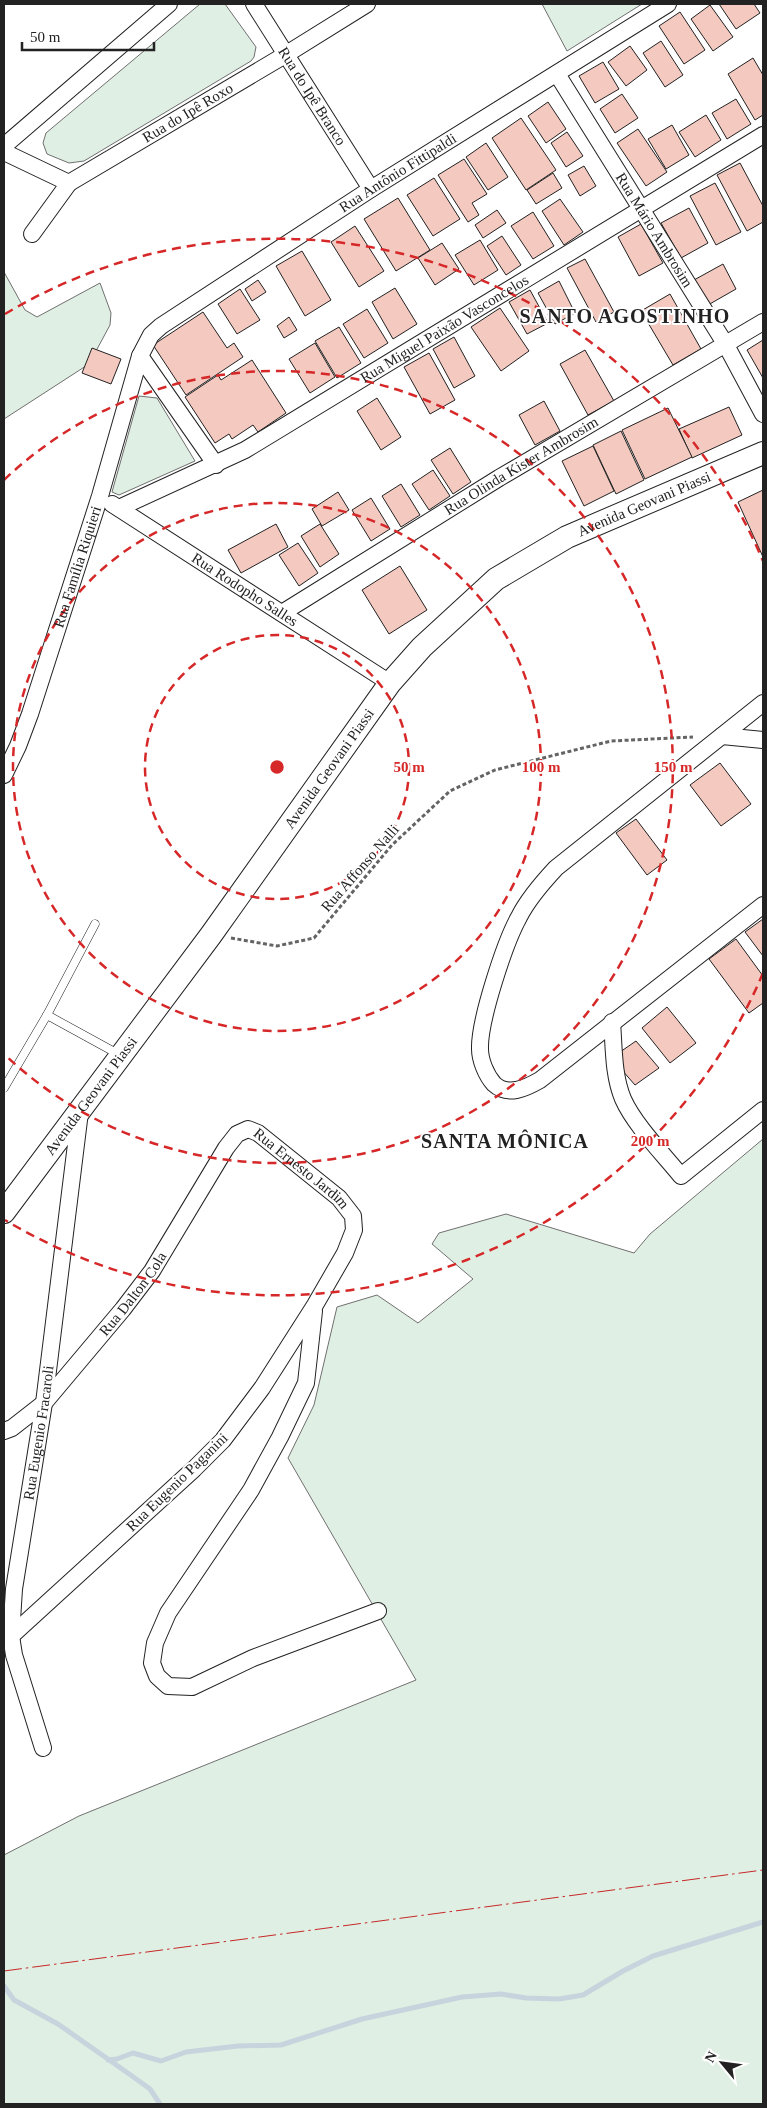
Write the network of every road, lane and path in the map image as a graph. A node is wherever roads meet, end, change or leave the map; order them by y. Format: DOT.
graph roads {
  1 [pos="169,4"];
  2 [pos="254,4"];
  3 [pos="367,4"];
  4 [pos="668,4"];
  5 [pos="285,55"];
  6 [pos="557,74"];
  7 [pos="763,135"];
  8 [pos="4,146"];
  9 [pos="4,152"];
  10 [pos="69,183"];
  11 [pos="371,189"];
  12 [pos="642,209"];
  13 [pos="32,234"];
  14 [pos="763,322"];
  15 [pos="726,345"];
  16 [pos="140,356"];
  17 [pos="763,414"];
  18 [pos="763,453"];
  19 [pos="216,465"];
  20 [pos="100,496"];
  21 [pos="119,508"];
  22 [pos="282,613"];
  23 [pos="390,683"];
  24 [pos="763,703"];
  25 [pos="722,736"];
  26 [pos="763,740"];
  27 [pos="4,775"];
  28 [pos="763,905"];
  29 [pos="96,924"];
  30 [pos="211,934"];
  31 [pos="47,1016"];
  32 [pos="612,1022"];
  33 [pos="121,1056"];
  34 [pos="4,1088"];
  35 [pos="763,1110"];
  36 [pos="80,1112"];
  37 [pos="237,1134"];
  38 [pos="6,1206"];
  39 [pos="345,1253"];
  40 [pos="315,1305"];
  41 [pos="44,1403"];
  42 [pos="4,1432"];
  43 [pos="378,1611"];
  44 [pos="11,1636"];
  45 [pos="43,1748"];
  1 -- 8 [label="street"];
  2 -- 5 [label="street, Rua do Ipê Branco"];
  3 -- 5 [label="street, Rua do Ipê Roxo"];
  4 -- 6 [label="street, Rua Antônio Fittipaldi"];
  5 -- 10 [label="street, Rua do Ipê Roxo"];
  5 -- 11 [label="street, Rua do Ipê Branco"];
  6 -- 11 [label="street, Rua Antônio Fittipaldi"];
  6 -- 12 [label="street, Rua Mário Ambrosim"];
  7 -- 12 [label="street, Rua Miguel Paixão Vasconcelos"];
  9 -- 10 [label="street"];
  10 -- 13 [label="street"];
  11 -- 16 [label="street, Rua Antônio Fittipaldi"];
  12 -- 15 [label="street, Rua Mário Ambrosim"];
  12 -- 19 [label="street, Rua Miguel Paixão Vasconcelos"];
  14 -- 15 [label="street, Rua Olinda Kister Ambrosim"];
  15 -- 17 [label="street, Rua Mário Ambrosim"];
  15 -- 22 [label="street, Rua Olinda Kister Ambrosim"];
  16 -- 19 [label="street"];
  16 -- 20 [label="street, Rua Família Riquieri"];
  18 -- 23 [label="main road, Avenida Geovani Piassi"];
  19 -- 21 [label="street, Rua Miguel Paixão Vasconcelos"];
  20 -- 21 [label="street, Rua Rodopho Salles"];
  20 -- 27 [label="street, Rua Família Riquieri"];
  21 -- 22 [label="street, Rua Rodopho Salles"];
  22 -- 23 [label="street, Rua Rodopho Salles"];
  23 -- 30 [label="main road, Avenida Geovani Piassi"];
  24 -- 25 [label="street"];
  25 -- 26 [label="street"];
  25 -- 30 [label="path, Rua Affonso Nalli"];
  25 -- 32 [label="street"];
  28 -- 32 [label="street"];
  29 -- 31 [label="lane"];
  30 -- 33 [label="main road, Avenida Geovani Piassi"];
  31 -- 33 [label="lane"];
  31 -- 34 [label="lane"];
  32 -- 35 [label="street"];
  33 -- 36 [label="main road, Avenida Geovani Piassi"];
  36 -- 38 [label="main road, Avenida Geovani Piassi"];
  36 -- 41 [label="street, Rua Eugenio Fracaroli"];
  37 -- 39 [label="street, Rua Ernesto Jardim"];
  37 -- 41 [label="street, Rua Dalton Cola"];
  39 -- 40 [label="street, Rua Eugenio Paganini"];
  40 -- 43 [label="street"];
  40 -- 44 [label="street, Rua Eugenio Paganini"];
  41 -- 42 [label="street, Rua Dalton Cola"];
  41 -- 44 [label="street, Rua Eugenio Fracaroli"];
  44 -- 45 [label="street, Rua Eugenio Fracaroli"];
}
